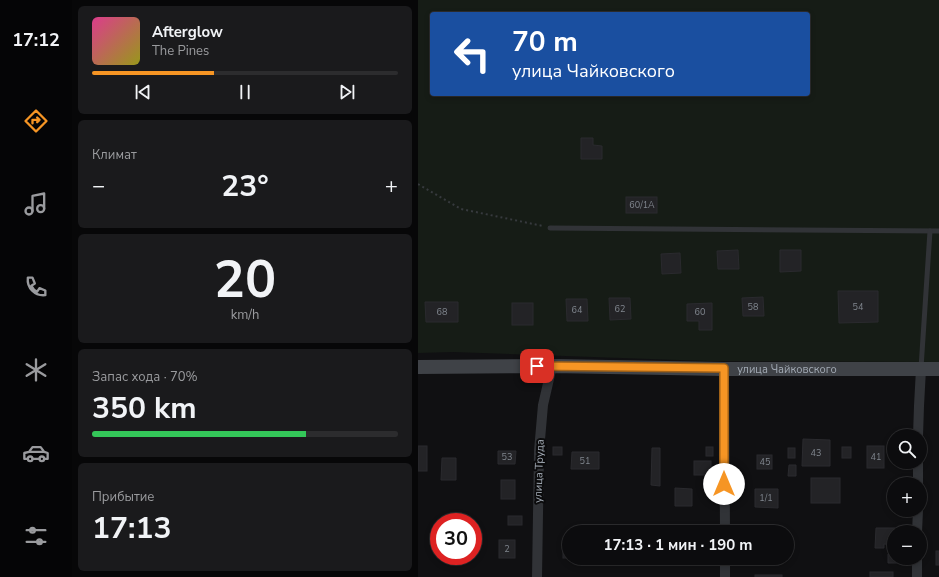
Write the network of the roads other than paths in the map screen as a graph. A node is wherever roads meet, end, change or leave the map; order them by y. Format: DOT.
graph roads {
  1 [pos="550,228"];
  2 [pos="930,231"];
  3 [pos="939,231"];
  4 [pos="552,366"];
  5 [pos="418,367"];
  6 [pos="724,368"];
  7 [pos="921,369"];
  8 [pos="939,369"];
  9 [pos="918,429"];
  10 [pos="725,525"];
  11 [pos="725,565"];
  12 [pos="917,565"];
  13 [pos="537,577"];
  14 [pos="725,577"];
  15 [pos="917,577"];
  1 -- 2 [label="lane"];
  2 -- 3 [label="lane"];
  2 -- 7 [label="lane"];
  4 -- 5 [label="street, улица Чайковского"];
  4 -- 6 [label="street, улица Чайковского"];
  4 -- 13 [label="street, улица Труда"];
  6 -- 7 [label="street, улица Чайковского"];
  6 -- 10 [label="street"];
  7 -- 8 [label="street, улица Чайковского"];
  7 -- 9 [label="street"];
  11 -- 14 [label="street"];
  12 -- 15 [label="street"];
}
